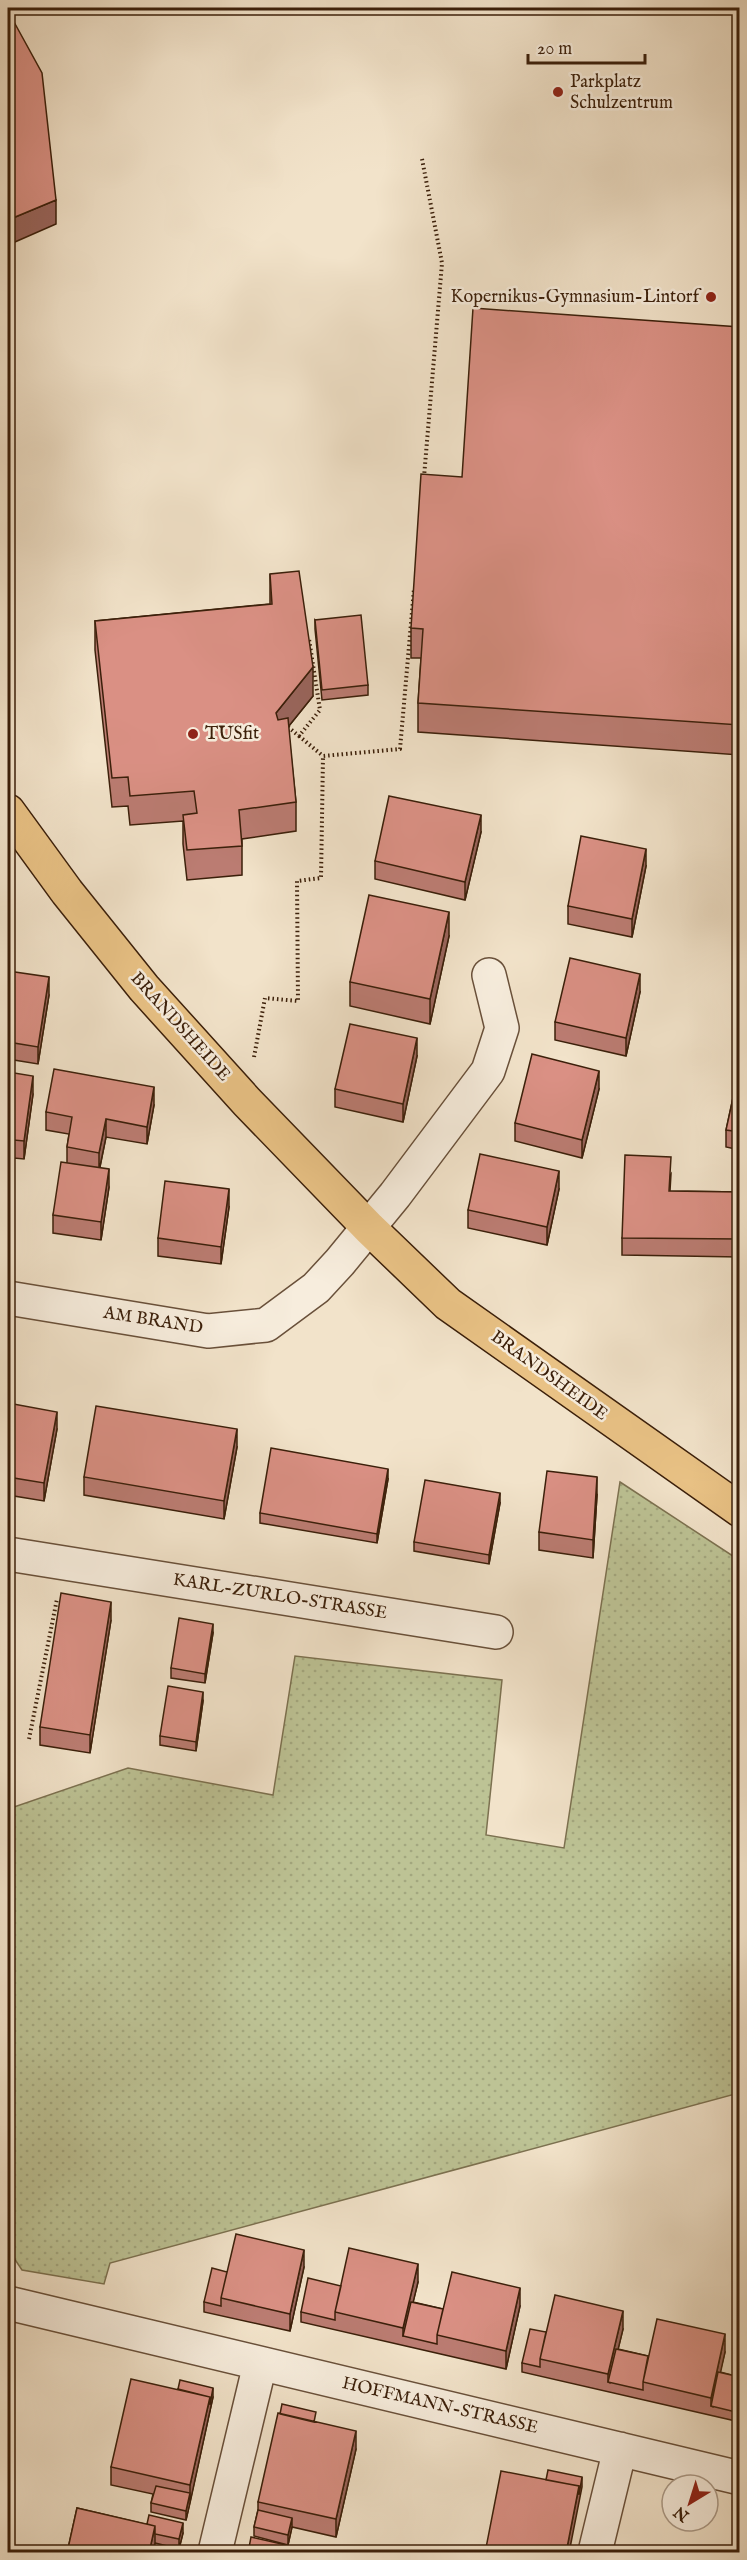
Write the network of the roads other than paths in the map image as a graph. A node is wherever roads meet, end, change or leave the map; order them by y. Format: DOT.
graph roads {
  1 [pos="8,811"];
  2 [pos="489,975"];
  3 [pos="369,1228"];
  4 [pos="8,1298"];
  5 [pos="740,1510"];
  6 [pos="8,1554"];
  7 [pos="496,1632"];
  8 [pos="8,2302"];
  9 [pos="260,2364"];
  10 [pos="620,2449"];
  11 [pos="740,2478"];
  12 [pos="215,2553"];
  13 [pos="595,2553"];
  1 -- 3 [label="main road, BRANDSHEIDE"];
  2 -- 3 [label="street"];
  3 -- 4 [label="street, AM BRAND"];
  3 -- 5 [label="main road, BRANDSHEIDE"];
  6 -- 7 [label="street, KARL-ZURLO-STRASSE"];
  8 -- 9 [label="street, HOFFMANN-STRASSE"];
  9 -- 10 [label="street, HOFFMANN-STRASSE"];
  9 -- 12 [label="street"];
  10 -- 11 [label="street, HOFFMANN-STRASSE"];
  10 -- 13 [label="street"];
}
